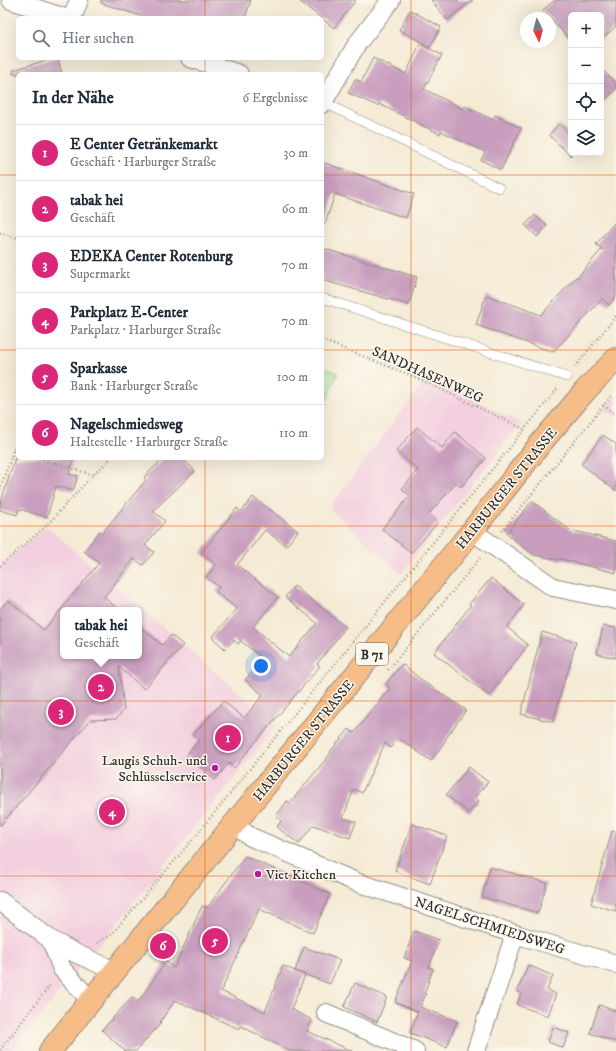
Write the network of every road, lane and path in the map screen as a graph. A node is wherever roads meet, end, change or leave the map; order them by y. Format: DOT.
graph roads {
  1 [pos="11,0"];
  2 [pos="79,0"];
  3 [pos="391,0"];
  4 [pos="59,16"];
  5 [pos="73,16"];
  6 [pos="196,60"];
  7 [pos="233,72"];
  8 [pos="324,99"];
  9 [pos="324,103"];
  10 [pos="499,188"];
  11 [pos="0,233"];
  12 [pos="16,237"];
  13 [pos="324,299"];
  14 [pos="616,316"];
  15 [pos="324,341"];
  16 [pos="616,343"];
  17 [pos="616,359"];
  18 [pos="567,376"];
  19 [pos="585,391"];
  20 [pos="524,429"];
  21 [pos="16,444"];
  22 [pos="14,450"];
  23 [pos="45,460"];
  24 [pos="109,460"];
  25 [pos="93,475"];
  26 [pos="0,490"];
  27 [pos="472,531"];
  28 [pos="0,566"];
  29 [pos="616,600"];
  30 [pos="234,825"];
  31 [pos="0,901"];
  32 [pos="515,934"];
  33 [pos="111,935"];
  34 [pos="51,940"];
  35 [pos="616,964"];
  36 [pos="115,971"];
  37 [pos="91,1001"];
  38 [pos="326,1013"];
  39 [pos="50,1051"];
  40 [pos="415,1051"];
  41 [pos="476,1051"];
  1 -- 4 [label="street"];
  2 -- 5 [label="street"];
  3 -- 8 [label="street"];
  6 -- 7 [label="street"];
  9 -- 10 [label="lane"];
  11 -- 12 [label="path"];
  13 -- 18 [label="lane"];
  14 -- 18 [label="path"];
  15 -- 20 [label="path, SANDHASENWEG"];
  16 -- 19 [label="main road, HARBURGER STRASSE / B 71"];
  17 -- 19 [label="main road, HARBURGER STRASSE / B 71"];
  18 -- 20 [label="path"];
  19 -- 27 [label="main road, HARBURGER STRASSE / B 71"];
  20 -- 33 [label="path"];
  21 -- 22 [label="path"];
  22 -- 26 [label="path"];
  23 -- 25 [label="path"];
  24 -- 25 [label="path"];
  25 -- 28 [label="path"];
  27 -- 29 [label="street"];
  27 -- 30 [label="main road, HARBURGER STRASSE / B 71"];
  30 -- 32 [label="street, NAGELSCHMIEDSWEG"];
  30 -- 36 [label="main road, HARBURGER STRASSE / B 71"];
  31 -- 34 [label="street"];
  32 -- 35 [label="street, NAGELSCHMIEDSWEG"];
  32 -- 41 [label="street"];
  34 -- 36 [label="street"];
  34 -- 37 [label="street"];
  36 -- 37 [label="main road, HARBURGER STRASSE / B 71"];
  37 -- 39 [label="main road, HARBURGER STRASSE / B 71"];
  38 -- 40 [label="street"];
}
